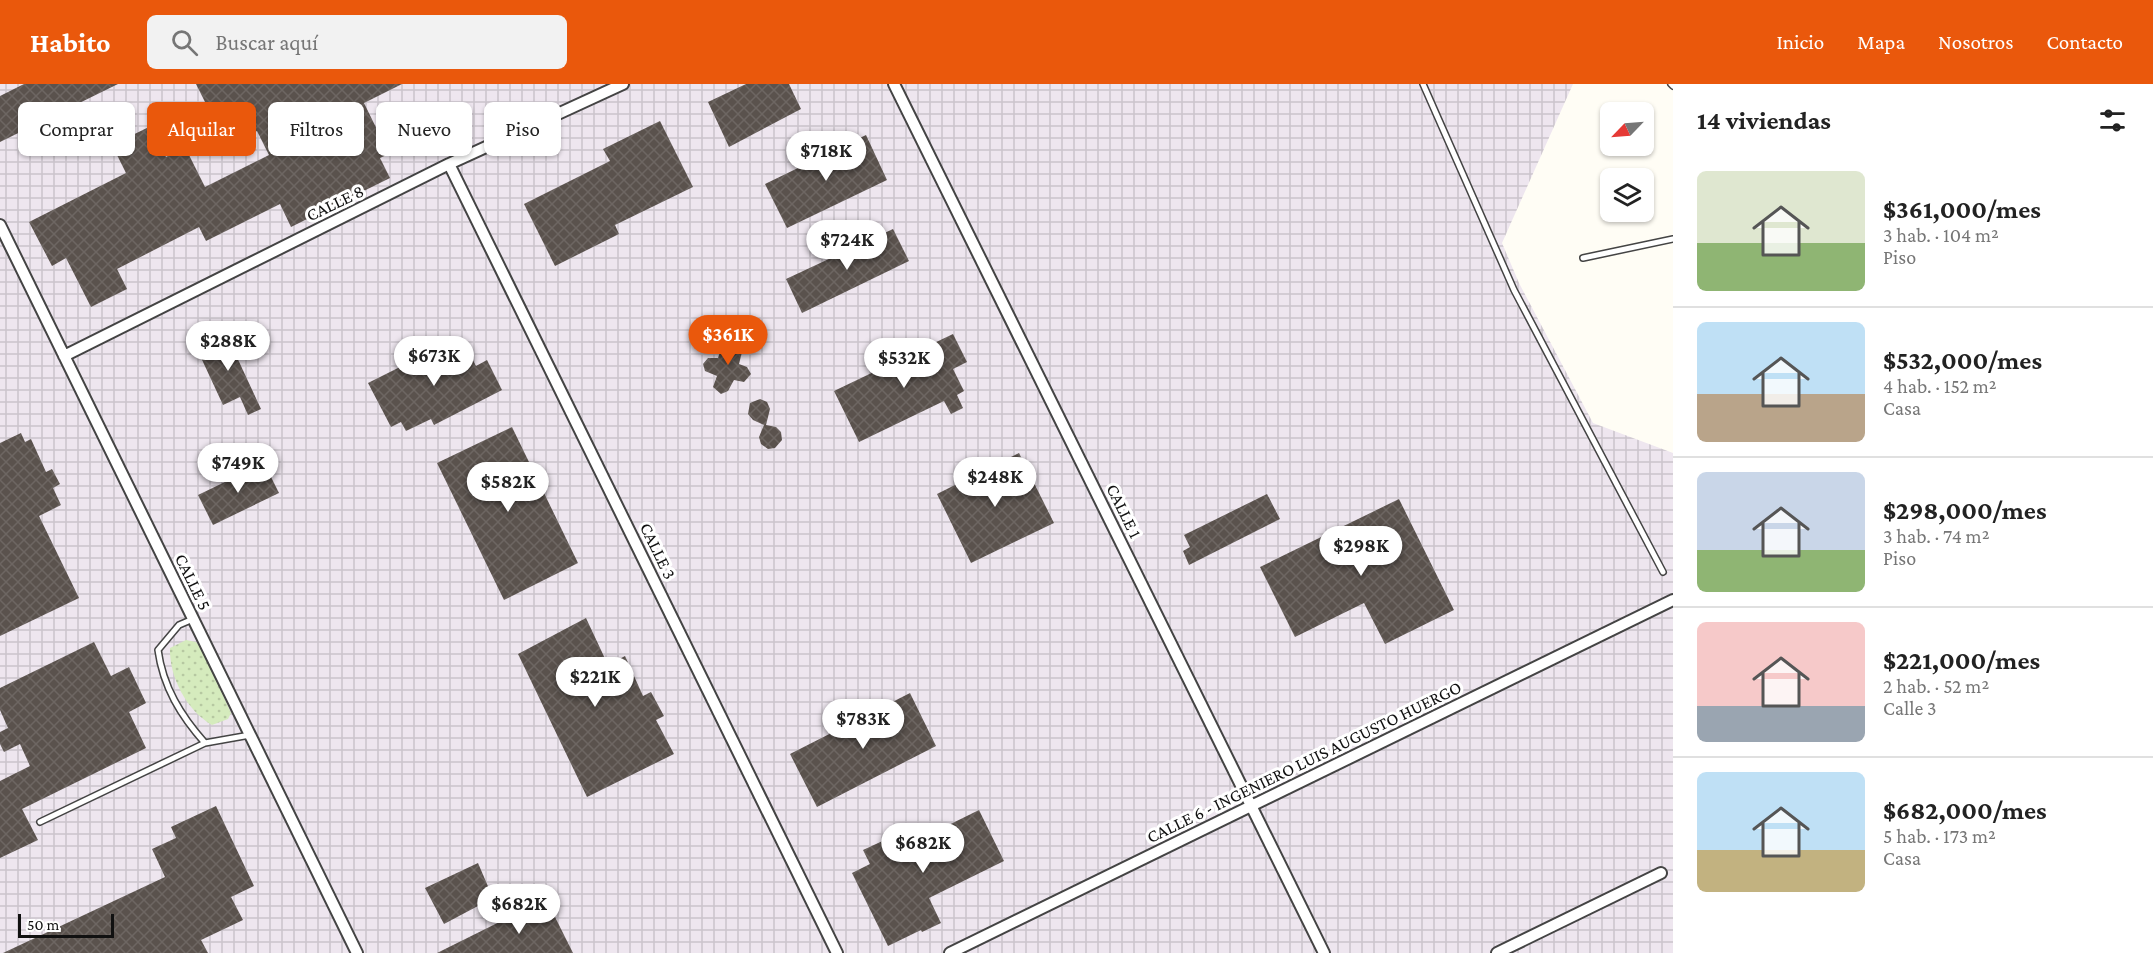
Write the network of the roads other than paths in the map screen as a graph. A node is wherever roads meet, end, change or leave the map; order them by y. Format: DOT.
graph roads {
  1 [pos="623,84"];
  2 [pos="894,84"];
  3 [pos="1423,84"];
  4 [pos="450,164"];
  5 [pos="0,225"];
  6 [pos="1673,239"];
  7 [pos="1583,258"];
  8 [pos="64,356"];
  9 [pos="1664,572"];
  10 [pos="1673,600"];
  11 [pos="193,619"];
  12 [pos="250,735"];
  13 [pos="206,743"];
  14 [pos="1251,806"];
  15 [pos="40,822"];
  16 [pos="1661,873"];
  17 [pos="357,953"];
  18 [pos="837,953"];
  19 [pos="950,953"];
  20 [pos="1324,953"];
  21 [pos="1497,953"];
  1 -- 4 [label="street, CALLE 8"];
  2 -- 14 [label="street, CALLE 1"];
  3 -- 9 [label="lane"];
  4 -- 8 [label="street, CALLE 8"];
  4 -- 18 [label="street, CALLE 3"];
  5 -- 8 [label="street, CALLE 5"];
  6 -- 7 [label="lane"];
  8 -- 11 [label="street, CALLE 5"];
  10 -- 14 [label="street, CALLE 6 - INGENIERO LUIS AUGUSTO HUERGO"];
  11 -- 12 [label="street, CALLE 5"];
  11 -- 13 [label="lane"];
  12 -- 13 [label="lane"];
  12 -- 17 [label="street, CALLE 5"];
  13 -- 15 [label="lane"];
  14 -- 19 [label="street, CALLE 6 - INGENIERO LUIS AUGUSTO HUERGO"];
  14 -- 20 [label="street, CALLE 1"];
  16 -- 21 [label="street"];
}
